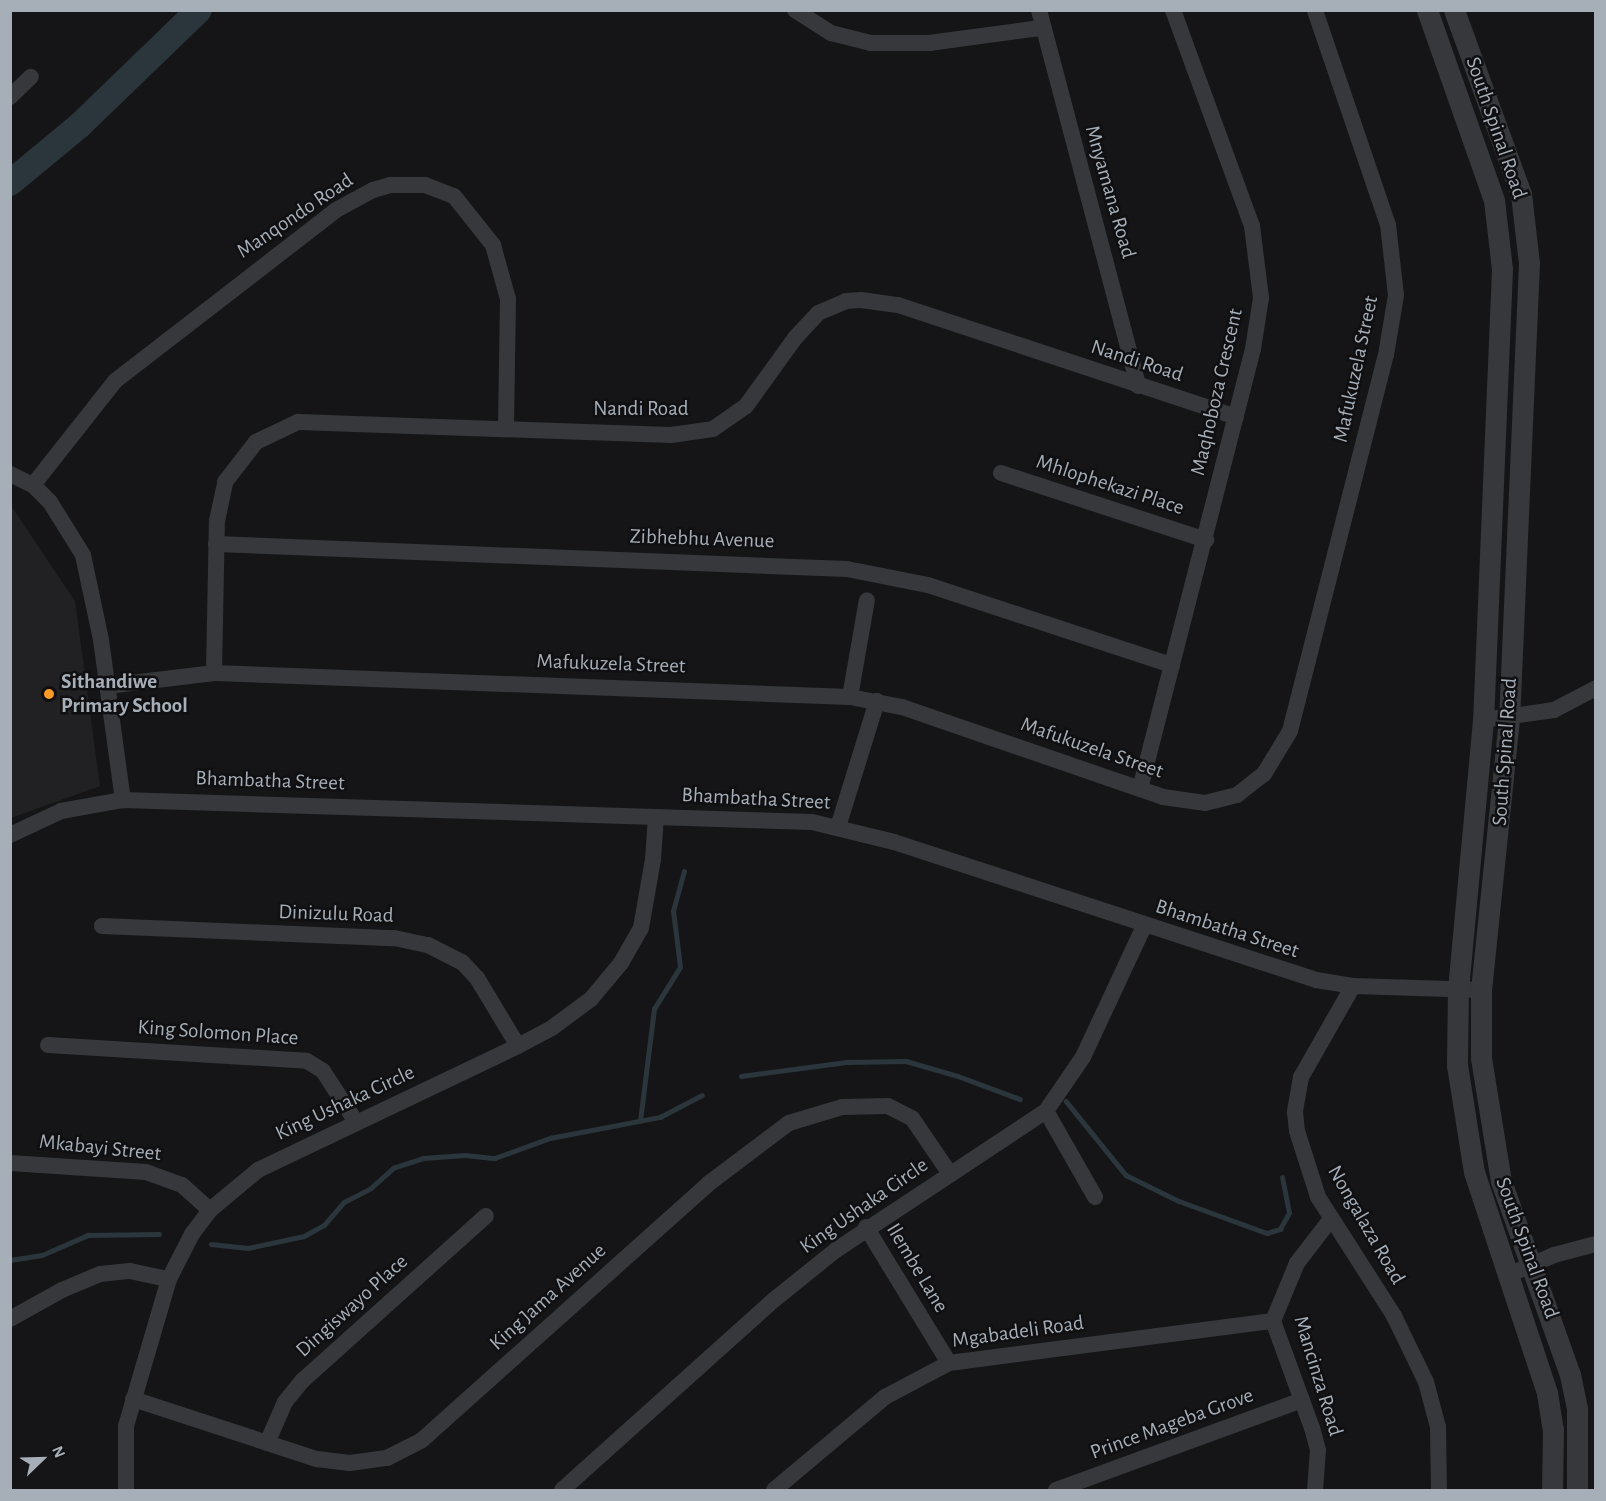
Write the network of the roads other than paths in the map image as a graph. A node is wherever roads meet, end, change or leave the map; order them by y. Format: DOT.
graph roads {
  1 [pos="795,10"];
  2 [pos="1038,10"];
  3 [pos="1173,10"];
  4 [pos="1315,10"];
  5 [pos="1427,10"];
  6 [pos="1454,10"];
  7 [pos="1041,28"];
  8 [pos="31,77"];
  9 [pos="10,96"];
  10 [pos="1138,386"];
  11 [pos="1236,417"];
  12 [pos="506,428"];
  13 [pos="1001,473"];
  14 [pos="10,474"];
  15 [pos="33,485"];
  16 [pos="1206,540"];
  17 [pos="216,544"];
  18 [pos="867,600"];
  19 [pos="1172,665"];
  20 [pos="214,673"];
  21 [pos="107,686"];
  22 [pos="1596,688"];
  23 [pos="850,697"];
  24 [pos="877,701"];
  25 [pos="1509,719"];
  26 [pos="1483,720"];
  27 [pos="1140,789"];
  28 [pos="123,800"];
  29 [pos="656,817"];
  30 [pos="838,826"];
  31 [pos="10,835"];
  32 [pos="102,926"];
  33 [pos="1144,926"];
  34 [pos="1353,986"];
  35 [pos="1458,990"];
  36 [pos="1481,990"];
  37 [pos="48,1045"];
  38 [pos="518,1046"];
  39 [pos="1046,1111"];
  40 [pos="356,1122"];
  41 [pos="10,1162"];
  42 [pos="950,1174"];
  43 [pos="1095,1197"];
  44 [pos="210,1210"];
  45 [pos="486,1216"];
  46 [pos="1331,1219"];
  47 [pos="866,1227"];
  48 [pos="1596,1244"];
  49 [pos="1530,1265"];
  50 [pos="1508,1275"];
  51 [pos="169,1279"];
  52 [pos="10,1319"];
  53 [pos="1273,1321"];
  54 [pos="949,1364"];
  55 [pos="133,1399"];
  56 [pos="1302,1400"];
  57 [pos="267,1443"];
  58 [pos="126,1491"];
  59 [pos="562,1491"];
  60 [pos="774,1491"];
  61 [pos="1056,1491"];
  62 [pos="1315,1491"];
  63 [pos="1439,1491"];
  64 [pos="1552,1491"];
  65 [pos="1577,1491"];
  1 -- 7 [label="street"];
  2 -- 7 [label="street, Mnyamana Road"];
  3 -- 11 [label="street, Maqhoboza Crescent"];
  4 -- 27 [label="street, Mafukuzela Street"];
  5 -- 26 [label="street, South Spinal Road"];
  6 -- 25 [label="street, South Spinal Road"];
  7 -- 10 [label="street, Mnyamana Road"];
  8 -- 9 [label="street"];
  10 -- 11 [label="street, Nandi Road"];
  10 -- 12 [label="street, Nandi Road"];
  11 -- 16 [label="street, Maqhoboza Crescent"];
  12 -- 15 [label="street, Manqondo Road"];
  12 -- 17 [label="street, Nandi Road"];
  13 -- 16 [label="street, Mhlophekazi Place"];
  14 -- 15 [label="street"];
  15 -- 21 [label="street"];
  16 -- 19 [label="street, Maqhoboza Crescent"];
  17 -- 19 [label="street, Zibhebhu Avenue"];
  17 -- 20 [label="street, Nandi Road"];
  18 -- 23 [label="street"];
  19 -- 27 [label="street, Maqhoboza Crescent"];
  20 -- 21 [label="street, Mafukuzela Street"];
  20 -- 23 [label="street, Mafukuzela Street"];
  21 -- 28 [label="street"];
  22 -- 25 [label="street"];
  23 -- 24 [label="street, Mafukuzela Street"];
  24 -- 27 [label="street, Mafukuzela Street"];
  24 -- 30 [label="street"];
  25 -- 26 [label="street"];
  25 -- 36 [label="street, South Spinal Road"];
  26 -- 35 [label="street, South Spinal Road"];
  28 -- 29 [label="street, Bhambatha Street"];
  28 -- 31 [label="street, Bhambatha Street"];
  29 -- 30 [label="street, Bhambatha Street"];
  29 -- 38 [label="street, King Ushaka Circle"];
  30 -- 33 [label="street, Bhambatha Street"];
  32 -- 38 [label="street, Dinizulu Road"];
  33 -- 34 [label="street, Bhambatha Street"];
  33 -- 39 [label="street, King Ushaka Circle"];
  34 -- 35 [label="street, Bhambatha Street"];
  34 -- 46 [label="street, Nongalaza Road"];
  35 -- 36 [label="street, Bhambatha Street"];
  35 -- 50 [label="street, South Spinal Road"];
  36 -- 49 [label="street, South Spinal Road"];
  37 -- 40 [label="street, King Solomon Place"];
  38 -- 40 [label="street, King Ushaka Circle"];
  39 -- 42 [label="street, King Ushaka Circle"];
  39 -- 43 [label="street"];
  40 -- 44 [label="street, King Ushaka Circle"];
  41 -- 44 [label="street, Mkabayi Street"];
  42 -- 47 [label="street, King Ushaka Circle"];
  42 -- 57 [label="street, King Jama Avenue"];
  44 -- 51 [label="street, King Ushaka Circle"];
  45 -- 57 [label="street, Dingiswayo Place"];
  46 -- 53 [label="street, Mancinza Road"];
  46 -- 63 [label="street, Nongalaza Road"];
  47 -- 54 [label="street, Ilembe Lane"];
  47 -- 59 [label="street, King Ushaka Circle"];
  48 -- 49 [label="street"];
  49 -- 50 [label="street"];
  49 -- 65 [label="street, South Spinal Road"];
  50 -- 64 [label="street, South Spinal Road"];
  51 -- 52 [label="street"];
  51 -- 55 [label="street, King Ushaka Circle"];
  53 -- 54 [label="street, Mgabadeli Road"];
  53 -- 56 [label="street, Mancinza Road"];
  54 -- 60 [label="street, Mgabadeli Road"];
  55 -- 57 [label="street, King Jama Avenue"];
  55 -- 58 [label="street, King Ushaka Circle"];
  56 -- 61 [label="street, Prince Mageba Grove"];
  56 -- 62 [label="street, Mancinza Road"];
}
